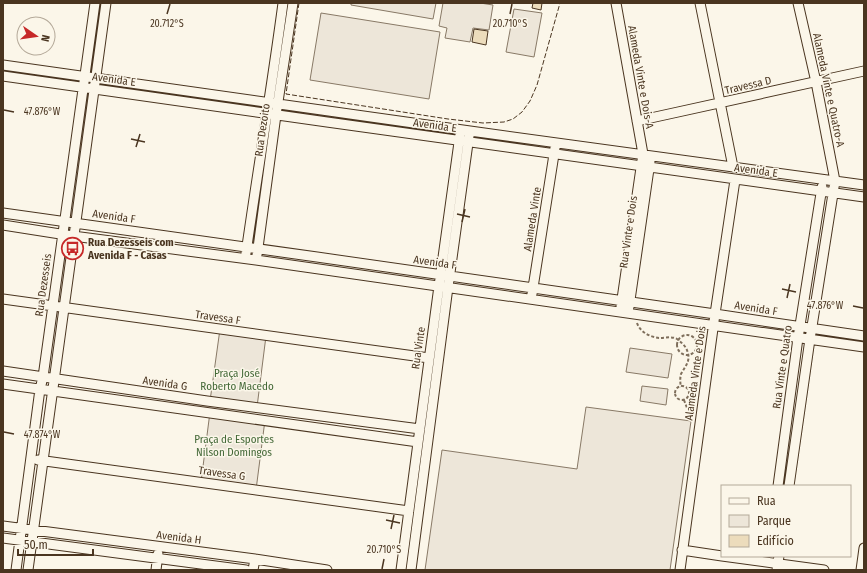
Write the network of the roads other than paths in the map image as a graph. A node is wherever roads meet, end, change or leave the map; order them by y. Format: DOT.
graph roads {
  1 [pos="95,3"];
  2 [pos="106,3"];
  3 [pos="284,3"];
  4 [pos="293,3"];
  5 [pos="616,3"];
  6 [pos="700,3"];
  7 [pos="798,3"];
  8 [pos="3,65"];
  9 [pos="864,71"];
  10 [pos="3,76"];
  11 [pos="84,76"];
  12 [pos="95,77"];
  13 [pos="816,82"];
  14 [pos="83,87"];
  15 [pos="94,88"];
  16 [pos="274,103"];
  17 [pos="720,103"];
  18 [pos="272,115"];
  19 [pos="637,121"];
  20 [pos="465,130"];
  21 [pos="464,142"];
  22 [pos="556,143"];
  23 [pos="554,154"];
  24 [pos="647,155"];
  25 [pos="645,167"];
  26 [pos="733,167"];
  27 [pos="735,180"];
  28 [pos="823,180"];
  29 [pos="835,181"];
  30 [pos="864,185"];
  31 [pos="821,191"];
  32 [pos="833,193"];
  33 [pos="864,198"];
  34 [pos="3,213"];
  35 [pos="64,222"];
  36 [pos="75,223"];
  37 [pos="3,225"];
  38 [pos="62,234"];
  39 [pos="73,236"];
  40 [pos="247,247"];
  41 [pos="258,248"];
  42 [pos="246,259"];
  43 [pos="256,260"];
  44 [pos="440,275"];
  45 [pos="450,276"];
  46 [pos="439,286"];
  47 [pos="448,287"];
  48 [pos="533,288"];
  49 [pos="3,299"];
  50 [pos="531,299"];
  51 [pos="625,301"];
  52 [pos="52,306"];
  53 [pos="64,307"];
  54 [pos="628,313"];
  55 [pos="715,314"];
  56 [pos="714,325"];
  57 [pos="800,327"];
  58 [pos="812,328"];
  59 [pos="864,336"];
  60 [pos="798,338"];
  61 [pos="810,339"];
  62 [pos="864,347"];
  63 [pos="429,358"];
  64 [pos="3,371"];
  65 [pos="43,377"];
  66 [pos="54,379"];
  67 [pos="3,384"];
  68 [pos="40,389"];
  69 [pos="52,391"];
  70 [pos="241,405"];
  71 [pos="240,417"];
  72 [pos="420,429"];
  73 [pos="418,442"];
  74 [pos="31,459"];
  75 [pos="43,460"];
  76 [pos="778,485"];
  77 [pos="789,485"];
  78 [pos="409,511"];
  79 [pos="3,526"];
  80 [pos="22,528"];
  81 [pos="33,529"];
  82 [pos="3,538"];
  83 [pos="20,540"];
  84 [pos="32,541"];
  85 [pos="159,547"];
  86 [pos="864,548"];
  87 [pos="682,550"];
  88 [pos="721,556"];
  89 [pos="728,557"];
  90 [pos="157,559"];
  91 [pos="255,559"];
  92 [pos="767,563"];
  93 [pos="778,563"];
  94 [pos="16,570"];
  95 [pos="28,570"];
  96 [pos="156,570"];
  97 [pos="246,570"];
  98 [pos="253,570"];
  99 [pos="327,570"];
  100 [pos="401,570"];
  101 [pos="411,570"];
  102 [pos="680,570"];
  103 [pos="824,570"];
  104 [pos="861,570"];
  1 -- 11 [label="street, Rua Dezesseis"];
  2 -- 12 [label="street"];
  3 -- 16 [label="street, Rua Dezoito"];
  4 -- 16 [label="street, Rua Dezoito"];
  5 -- 19 [label="street, Alameda Vinte e Dois-A"];
  6 -- 17 [label="street"];
  7 -- 13 [label="street, Alameda Vinte e Quatro-A"];
  8 -- 11 [label="street, Avenida E"];
  9 -- 13 [label="street, Travessa D"];
  10 -- 14 [label="street, Avenida E"];
  11 -- 12 [label="street, Avenida E"];
  11 -- 14 [label="street, Rua Dezesseis"];
  12 -- 15 [label="street"];
  12 -- 16 [label="street, Avenida E"];
  13 -- 17 [label="street, Travessa D"];
  13 -- 29 [label="street, Alameda Vinte e Quatro-A"];
  14 -- 15 [label="street, Avenida E"];
  14 -- 35 [label="street, Rua Dezesseis"];
  15 -- 18 [label="street, Avenida E"];
  15 -- 36 [label="street"];
  16 -- 18 [label="street, Rua Dezoito"];
  16 -- 20 [label="street, Avenida E"];
  17 -- 19 [label="street, Travessa D"];
  17 -- 26 [label="street"];
  18 -- 21 [label="street, Avenida E"];
  18 -- 40 [label="street, Rua Dezoito"];
  18 -- 41 [label="street, Rua Dezoito"];
  19 -- 24 [label="street, Alameda Vinte e Dois-A"];
  20 -- 21 [label="street, Rua Vinte"];
  20 -- 22 [label="street, Avenida E"];
  21 -- 23 [label="street, Avenida E"];
  21 -- 44 [label="street, Rua Vinte"];
  21 -- 45 [label="street, Rua Vinte"];
  22 -- 23 [label="street, Alameda Vinte"];
  22 -- 24 [label="street, Avenida E"];
  23 -- 25 [label="street, Avenida E"];
  23 -- 48 [label="street, Alameda Vinte"];
  24 -- 25 [label="street, Rua Vinte e Dois"];
  24 -- 26 [label="street, Avenida E"];
  25 -- 27 [label="street, Avenida E"];
  25 -- 51 [label="street, Rua Vinte e Dois"];
  26 -- 28 [label="street, Avenida E"];
  27 -- 31 [label="street, Avenida E"];
  27 -- 55 [label="street, Alameda Vinte e Dois"];
  28 -- 29 [label="street, Avenida E"];
  28 -- 31 [label="street, Rua Vinte e Quatro"];
  29 -- 30 [label="street, Avenida E"];
  29 -- 32 [label="street"];
  31 -- 32 [label="street, Avenida E"];
  31 -- 57 [label="street, Rua Vinte e Quatro"];
  32 -- 33 [label="street, Avenida E"];
  32 -- 58 [label="street"];
  34 -- 35 [label="street, Avenida F"];
  35 -- 36 [label="street, Avenida F"];
  35 -- 38 [label="street, Rua Dezesseis"];
  36 -- 39 [label="street"];
  36 -- 40 [label="street, Avenida F"];
  37 -- 38 [label="street, Avenida F"];
  38 -- 39 [label="street, Avenida F"];
  38 -- 52 [label="street, Rua Dezesseis"];
  39 -- 42 [label="street, Avenida F"];
  39 -- 53 [label="street"];
  40 -- 41 [label="street, Avenida F"];
  40 -- 42 [label="street, Rua Dezoito"];
  41 -- 43 [label="street, Rua Dezoito"];
  41 -- 44 [label="street, Avenida F"];
  42 -- 43 [label="street, Avenida F"];
  43 -- 46 [label="street, Avenida F"];
  44 -- 45 [label="street, Avenida F"];
  44 -- 46 [label="street, Rua Vinte"];
  45 -- 47 [label="street, Rua Vinte"];
  45 -- 48 [label="street, Avenida F"];
  46 -- 47 [label="street, Avenida F"];
  46 -- 63 [label="street, Rua Vinte"];
  47 -- 50 [label="street, Avenida F"];
  47 -- 101 [label="street, Rua Vinte"];
  48 -- 50 [label="street, Alameda Vinte"];
  48 -- 51 [label="street, Avenida F"];
  49 -- 52 [label="street, Travessa F"];
  50 -- 54 [label="street, Avenida F"];
  51 -- 54 [label="street, Rua Vinte e Dois"];
  51 -- 55 [label="street, Avenida F"];
  52 -- 53 [label="street, Travessa F"];
  52 -- 65 [label="street, Rua Dezesseis"];
  53 -- 63 [label="street, Travessa F"];
  53 -- 66 [label="street"];
  54 -- 56 [label="street, Avenida F"];
  55 -- 56 [label="street, Alameda Vinte e Dois"];
  55 -- 57 [label="street, Avenida F"];
  56 -- 60 [label="street, Avenida F"];
  56 -- 87 [label="street, Alameda Vinte e Dois"];
  57 -- 58 [label="street, Avenida F"];
  57 -- 60 [label="street, Rua Vinte e Quatro"];
  58 -- 59 [label="street, Avenida F"];
  58 -- 61 [label="street"];
  60 -- 61 [label="street, Avenida F"];
  60 -- 76 [label="street, Rua Vinte e Quatro"];
  61 -- 62 [label="street, Avenida F"];
  61 -- 77 [label="street"];
  63 -- 72 [label="street, Rua Vinte"];
  64 -- 65 [label="street, Avenida G"];
  65 -- 66 [label="street, Avenida G"];
  65 -- 68 [label="street, Rua Dezesseis"];
  66 -- 69 [label="street"];
  66 -- 70 [label="street, Avenida G"];
  67 -- 68 [label="street"];
  68 -- 69 [label="street"];
  68 -- 74 [label="street, Rua Dezesseis"];
  69 -- 71 [label="street"];
  69 -- 75 [label="street"];
  70 -- 71 [label="street"];
  70 -- 72 [label="street, Avenida G"];
  71 -- 73 [label="street"];
  72 -- 73 [label="street, Rua Vinte"];
  73 -- 78 [label="street, Rua Vinte"];
  74 -- 75 [label="street, Travessa G"];
  74 -- 80 [label="street, Rua Dezesseis"];
  75 -- 78 [label="street, Travessa G"];
  75 -- 81 [label="street"];
  78 -- 100 [label="street, Rua Vinte"];
  79 -- 80 [label="street, Avenida H"];
  80 -- 81 [label="street, Avenida H"];
  80 -- 83 [label="street, Rua Dezesseis"];
  81 -- 84 [label="street"];
  81 -- 85 [label="street, Avenida H"];
  82 -- 83 [label="street"];
  83 -- 84 [label="street"];
  83 -- 94 [label="street, Rua Dezesseis"];
  84 -- 90 [label="street"];
  84 -- 95 [label="street"];
  85 -- 90 [label="street"];
  85 -- 91 [label="street, Avenida H"];
  86 -- 104 [label="street"];
  87 -- 88 [label="street"];
  87 -- 102 [label="street, Alameda Vinte e Dois"];
  89 -- 92 [label="street"];
  90 -- 96 [label="street"];
  90 -- 97 [label="street"];
  91 -- 98 [label="street"];
  91 -- 99 [label="street, Avenida H"];
  92 -- 93 [label="street"];
  93 -- 103 [label="street"];
}
